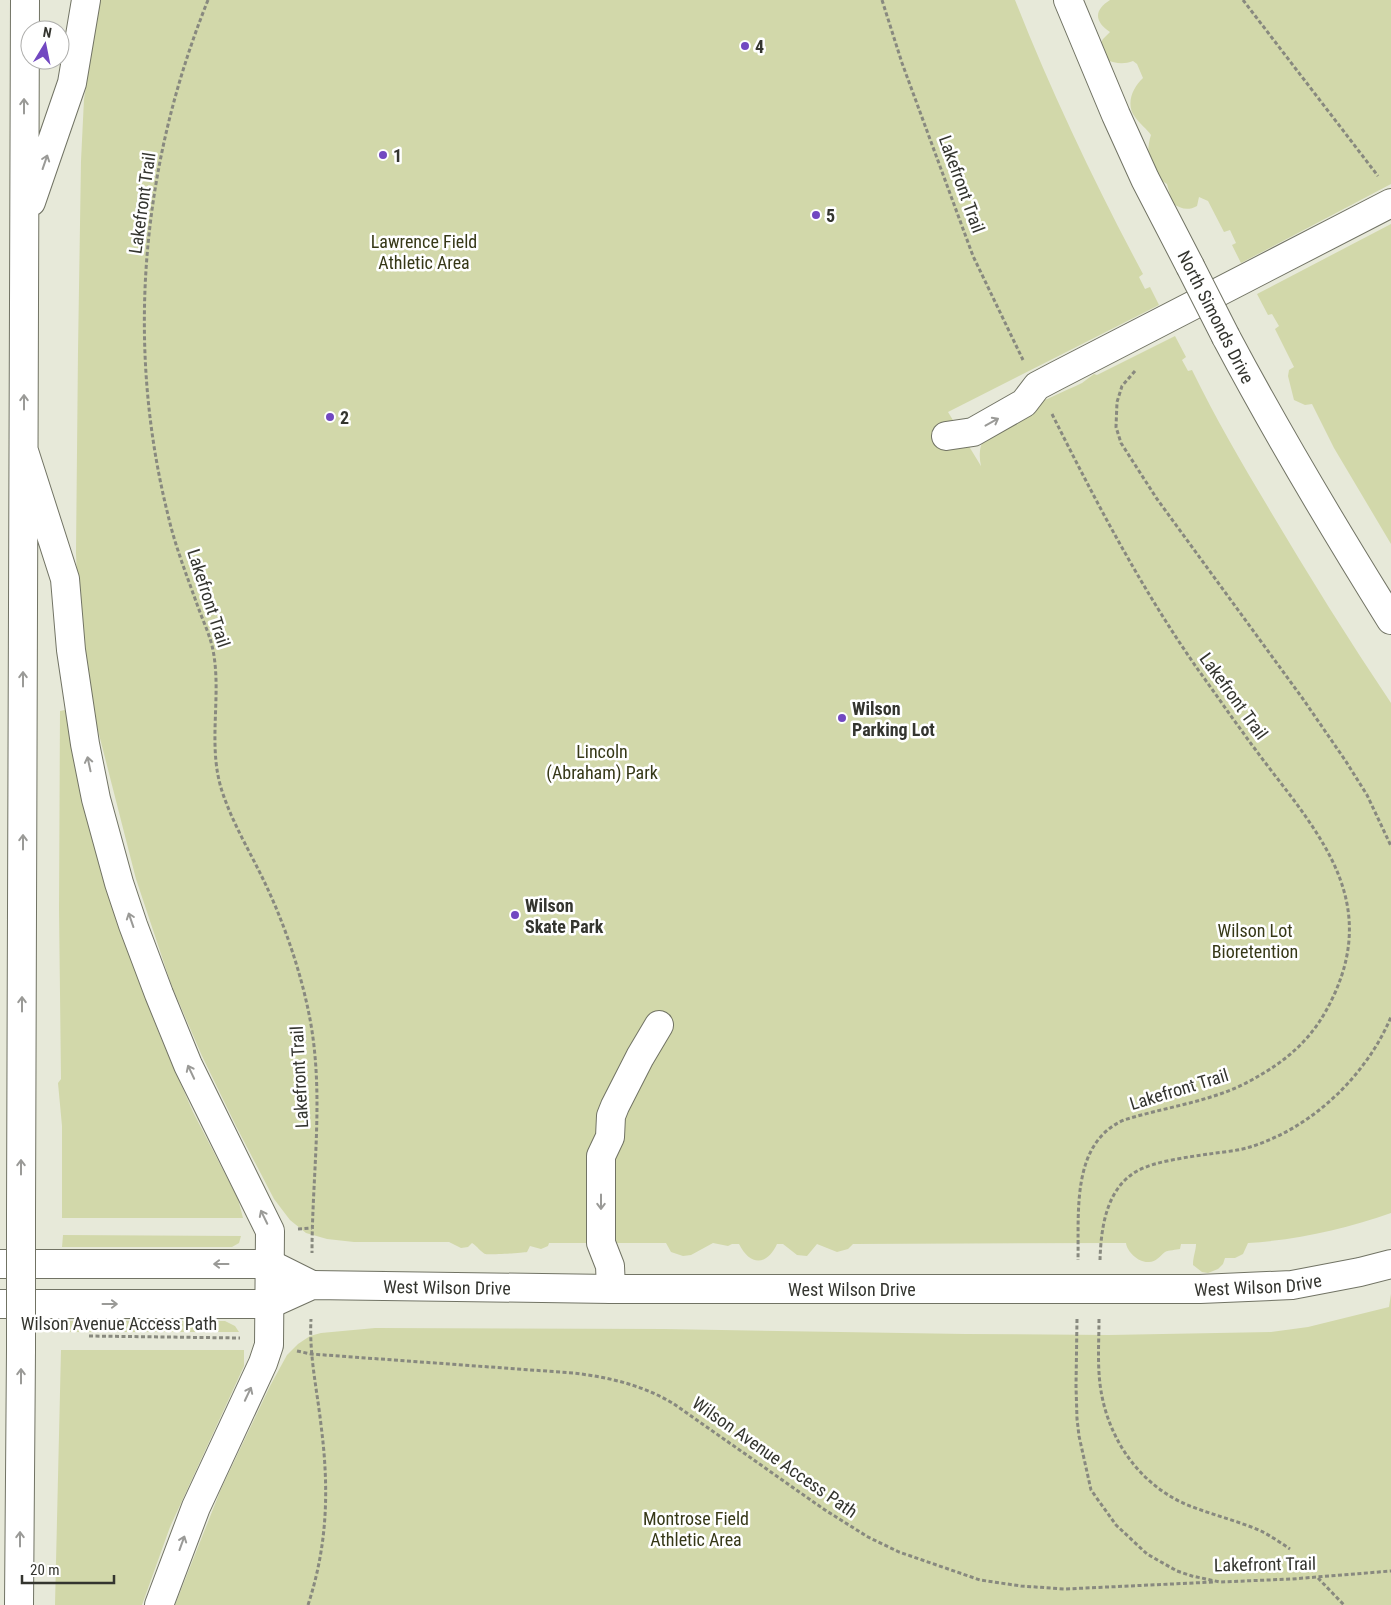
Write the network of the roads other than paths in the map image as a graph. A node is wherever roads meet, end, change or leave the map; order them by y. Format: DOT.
graph roads {
  1 [pos="25,0"];
  2 [pos="86,0"];
  3 [pos="1068,0"];
  4 [pos="1386,192"];
  5 [pos="24,225"];
  6 [pos="1031,375"];
  7 [pos="24,450"];
  8 [pos="1391,620"];
  9 [pos="659,1025"];
  10 [pos="0,1264"];
  11 [pos="270,1264"];
  12 [pos="1391,1264"];
  13 [pos="611,1277"];
  14 [pos="312,1285"];
  15 [pos="0,1304"];
  16 [pos="270,1304"];
  17 [pos="19,1605"];
  18 [pos="159,1605"];
  5 -- 1 [label="main road, one-way"];
  5 -- 2 [label="main road, one-way"];
  3 -- 8 [label="main road, North Simonds Drive, bridge"];
  4 -- 6 [label="main road"];
  7 -- 5 [label="main road, one-way"];
  11 -- 7 [label="main road, one-way"];
  17 -- 7 [label="main road, one-way, bridge"];
  9 -- 13 [label="main road"];
  11 -- 10 [label="main road, West Wilson Drive, one-way"];
  11 -- 14 [label="main road, West Wilson Drive"];
  11 -- 16 [label="main road"];
  12 -- 13 [label="main road, West Wilson Drive, bridge"];
  13 -- 14 [label="main road, West Wilson Drive"];
  14 -- 16 [label="main road, West Wilson Drive"];
  15 -- 16 [label="main road, West Wilson Drive, one-way"];
  18 -- 16 [label="main road, one-way"];
}
